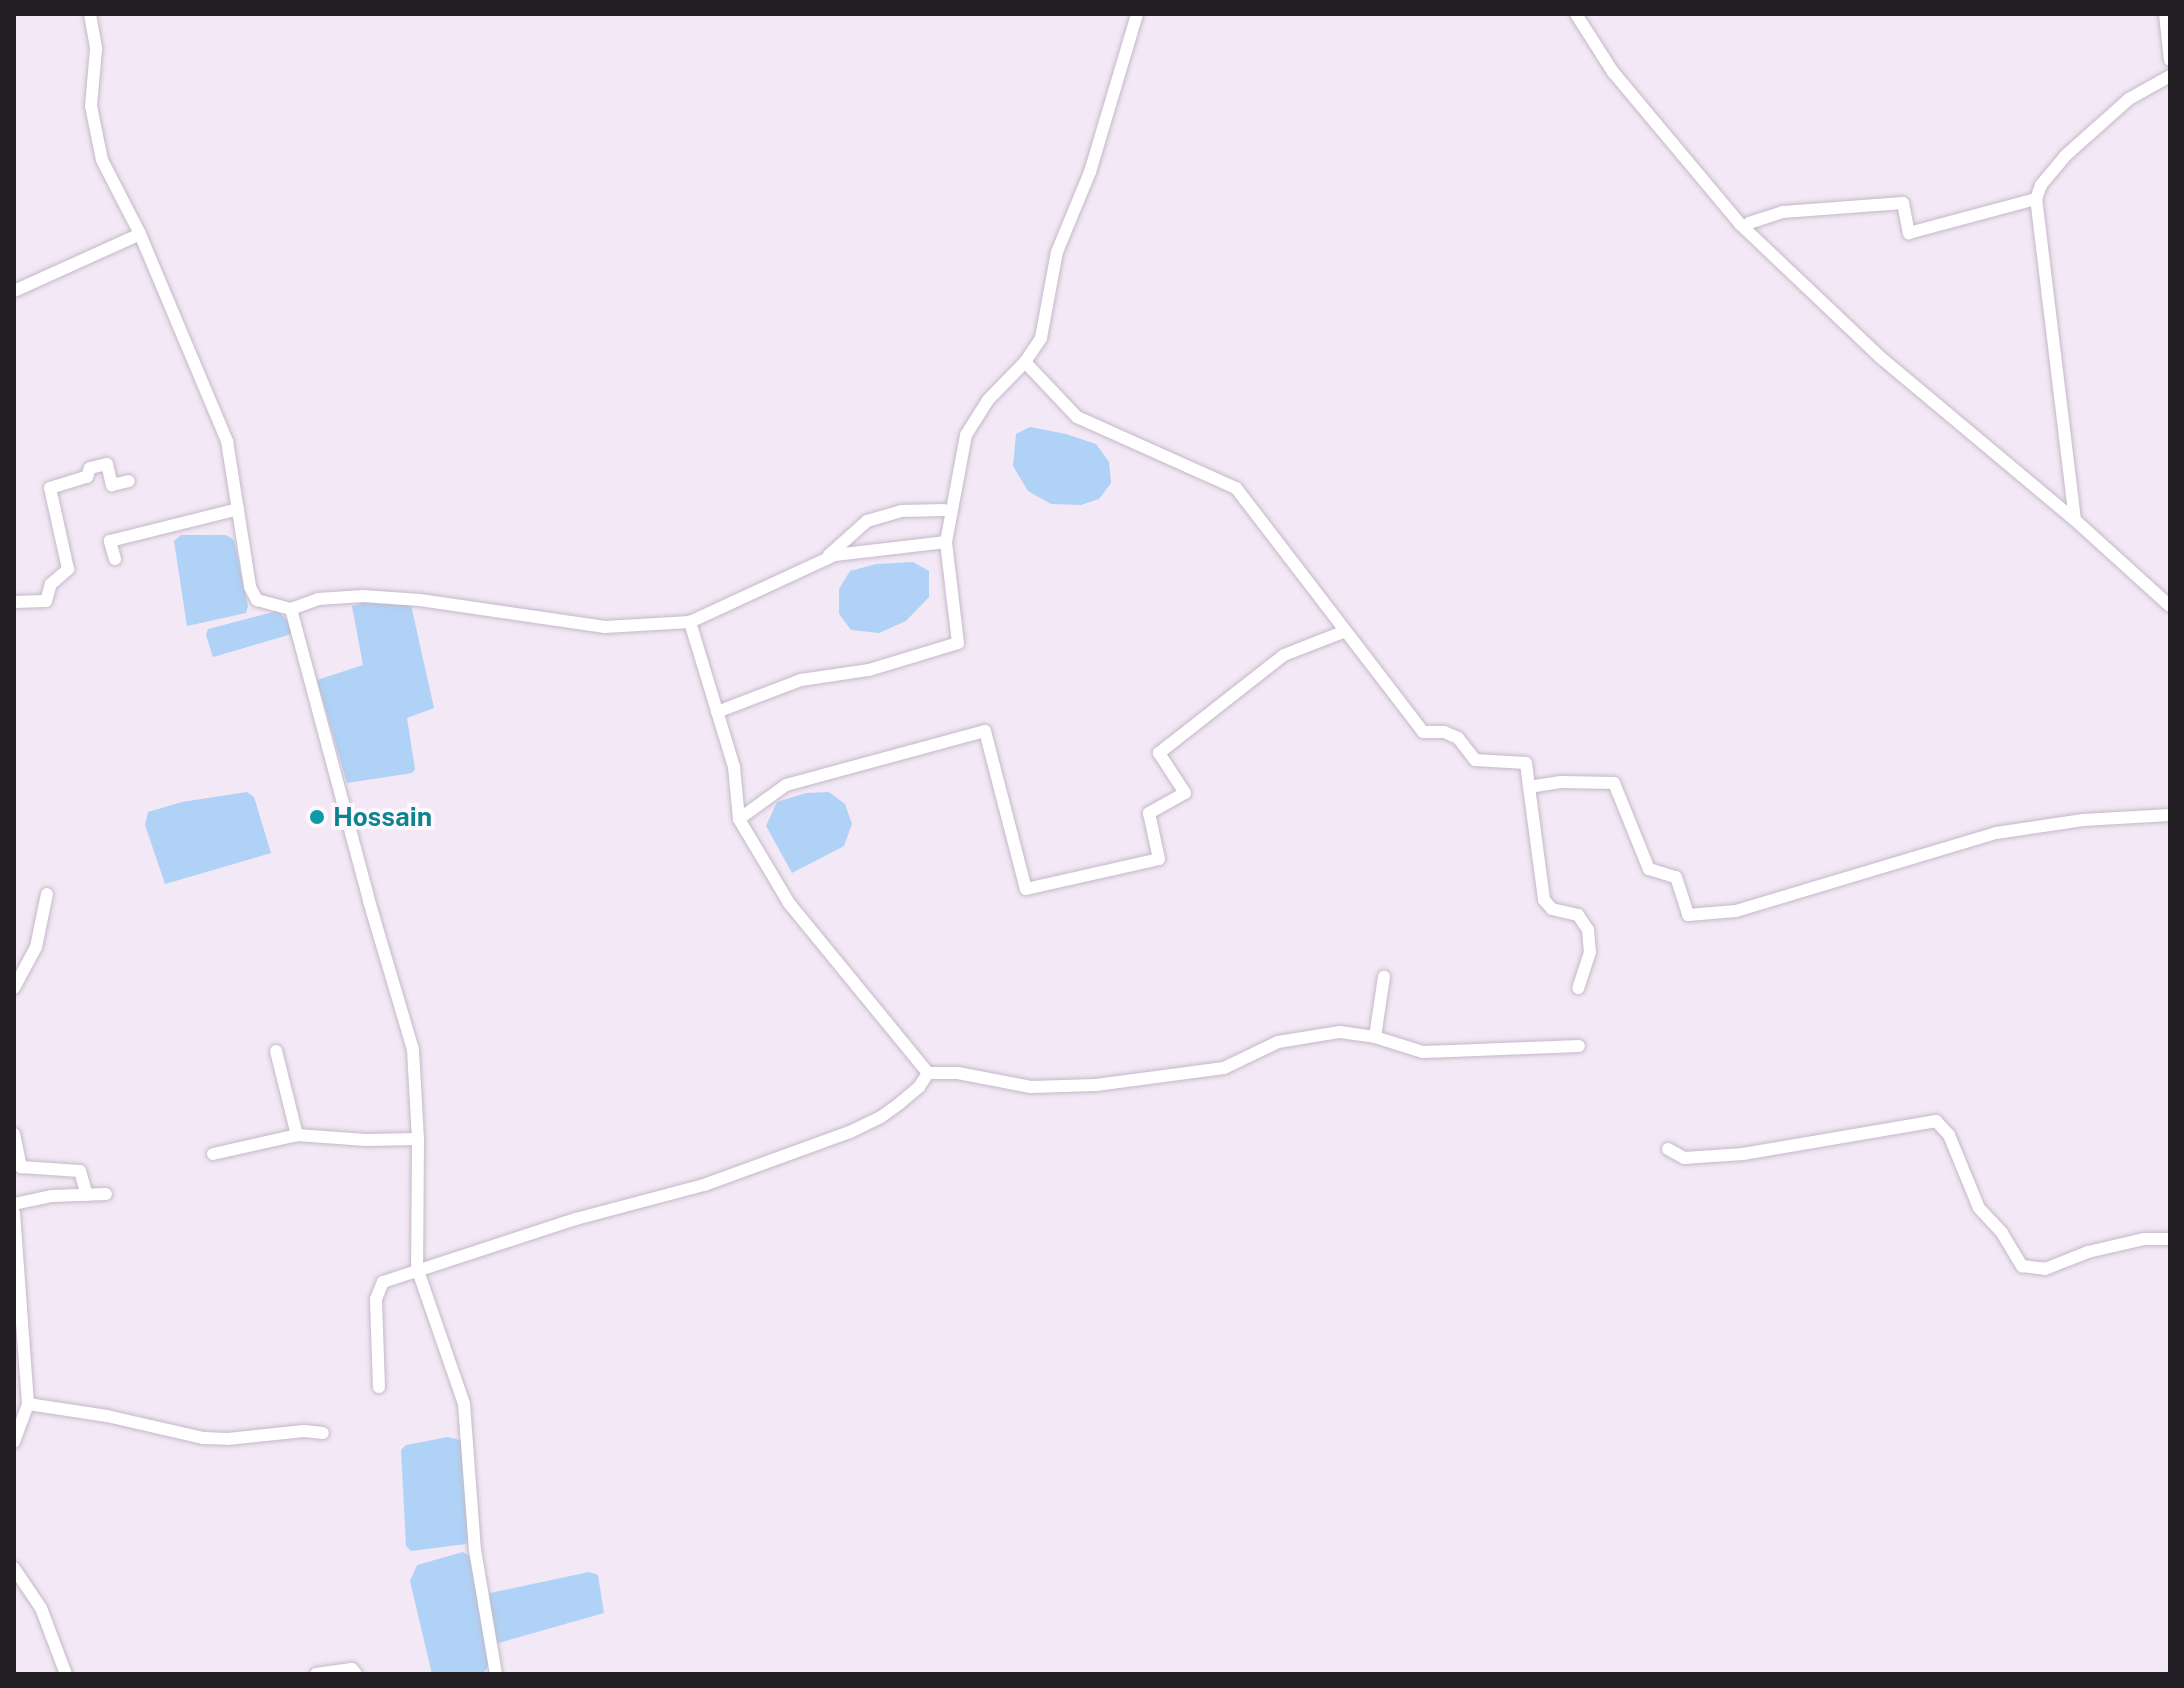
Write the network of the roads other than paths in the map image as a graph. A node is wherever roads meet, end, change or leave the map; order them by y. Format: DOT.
graph roads {
  1 [pos="90,14"];
  2 [pos="1137,14"];
  3 [pos="1576,14"];
  4 [pos="2165,14"];
  5 [pos="2170,60"];
  6 [pos="2170,76"];
  7 [pos="2036,199"];
  8 [pos="1749,223"];
  9 [pos="140,234"];
  10 [pos="14,291"];
  11 [pos="1025,362"];
  12 [pos="129,481"];
  13 [pos="238,509"];
  14 [pos="944,510"];
  15 [pos="2075,520"];
  16 [pos="946,542"];
  17 [pos="115,559"];
  18 [pos="823,560"];
  19 [pos="14,602"];
  20 [pos="2170,606"];
  21 [pos="291,609"];
  22 [pos="690,622"];
  23 [pos="1343,632"];
  24 [pos="717,712"];
  25 [pos="1529,787"];
  26 [pos="2170,815"];
  27 [pos="739,819"];
  28 [pos="47,894"];
  29 [pos="1384,977"];
  30 [pos="14,988"];
  31 [pos="1578,988"];
  32 [pos="1375,1037"];
  33 [pos="1579,1046"];
  34 [pos="276,1051"];
  35 [pos="928,1073"];
  36 [pos="14,1134"];
  37 [pos="297,1135"];
  38 [pos="418,1139"];
  39 [pos="1668,1149"];
  40 [pos="213,1154"];
  41 [pos="106,1194"];
  42 [pos="87,1195"];
  43 [pos="14,1204"];
  44 [pos="14,1213"];
  45 [pos="2170,1239"];
  46 [pos="417,1268"];
  47 [pos="379,1387"];
  48 [pos="28,1404"];
  49 [pos="323,1433"];
  50 [pos="14,1442"];
  51 [pos="14,1568"];
  52 [pos="66,1674"];
  53 [pos="316,1674"];
  54 [pos="356,1674"];
  55 [pos="496,1674"];
  1 -- 9 [label="street"];
  2 -- 11 [label="street"];
  3 -- 15 [label="street"];
  4 -- 5 [label="street"];
  6 -- 7 [label="street"];
  7 -- 8 [label="street"];
  7 -- 15 [label="street"];
  9 -- 10 [label="street"];
  9 -- 13 [label="street"];
  11 -- 16 [label="street"];
  11 -- 25 [label="street"];
  12 -- 19 [label="street"];
  13 -- 17 [label="street"];
  13 -- 21 [label="street"];
  14 -- 18 [label="street"];
  15 -- 20 [label="street"];
  16 -- 18 [label="street"];
  16 -- 24 [label="street"];
  18 -- 22 [label="street"];
  21 -- 22 [label="street"];
  21 -- 38 [label="street"];
  22 -- 24 [label="street"];
  23 -- 27 [label="street"];
  24 -- 27 [label="street"];
  25 -- 26 [label="street"];
  25 -- 31 [label="street"];
  27 -- 35 [label="street"];
  28 -- 30 [label="street"];
  29 -- 32 [label="street"];
  32 -- 33 [label="street"];
  32 -- 35 [label="street"];
  34 -- 37 [label="street"];
  35 -- 46 [label="street"];
  36 -- 42 [label="street"];
  37 -- 38 [label="street"];
  37 -- 40 [label="street"];
  38 -- 46 [label="street"];
  39 -- 45 [label="street"];
  41 -- 42 [label="street"];
  42 -- 43 [label="street"];
  44 -- 48 [label="street"];
  46 -- 47 [label="street"];
  46 -- 55 [label="street"];
  48 -- 49 [label="street"];
  48 -- 50 [label="street"];
  51 -- 52 [label="street"];
  53 -- 54 [label="street"];
}
